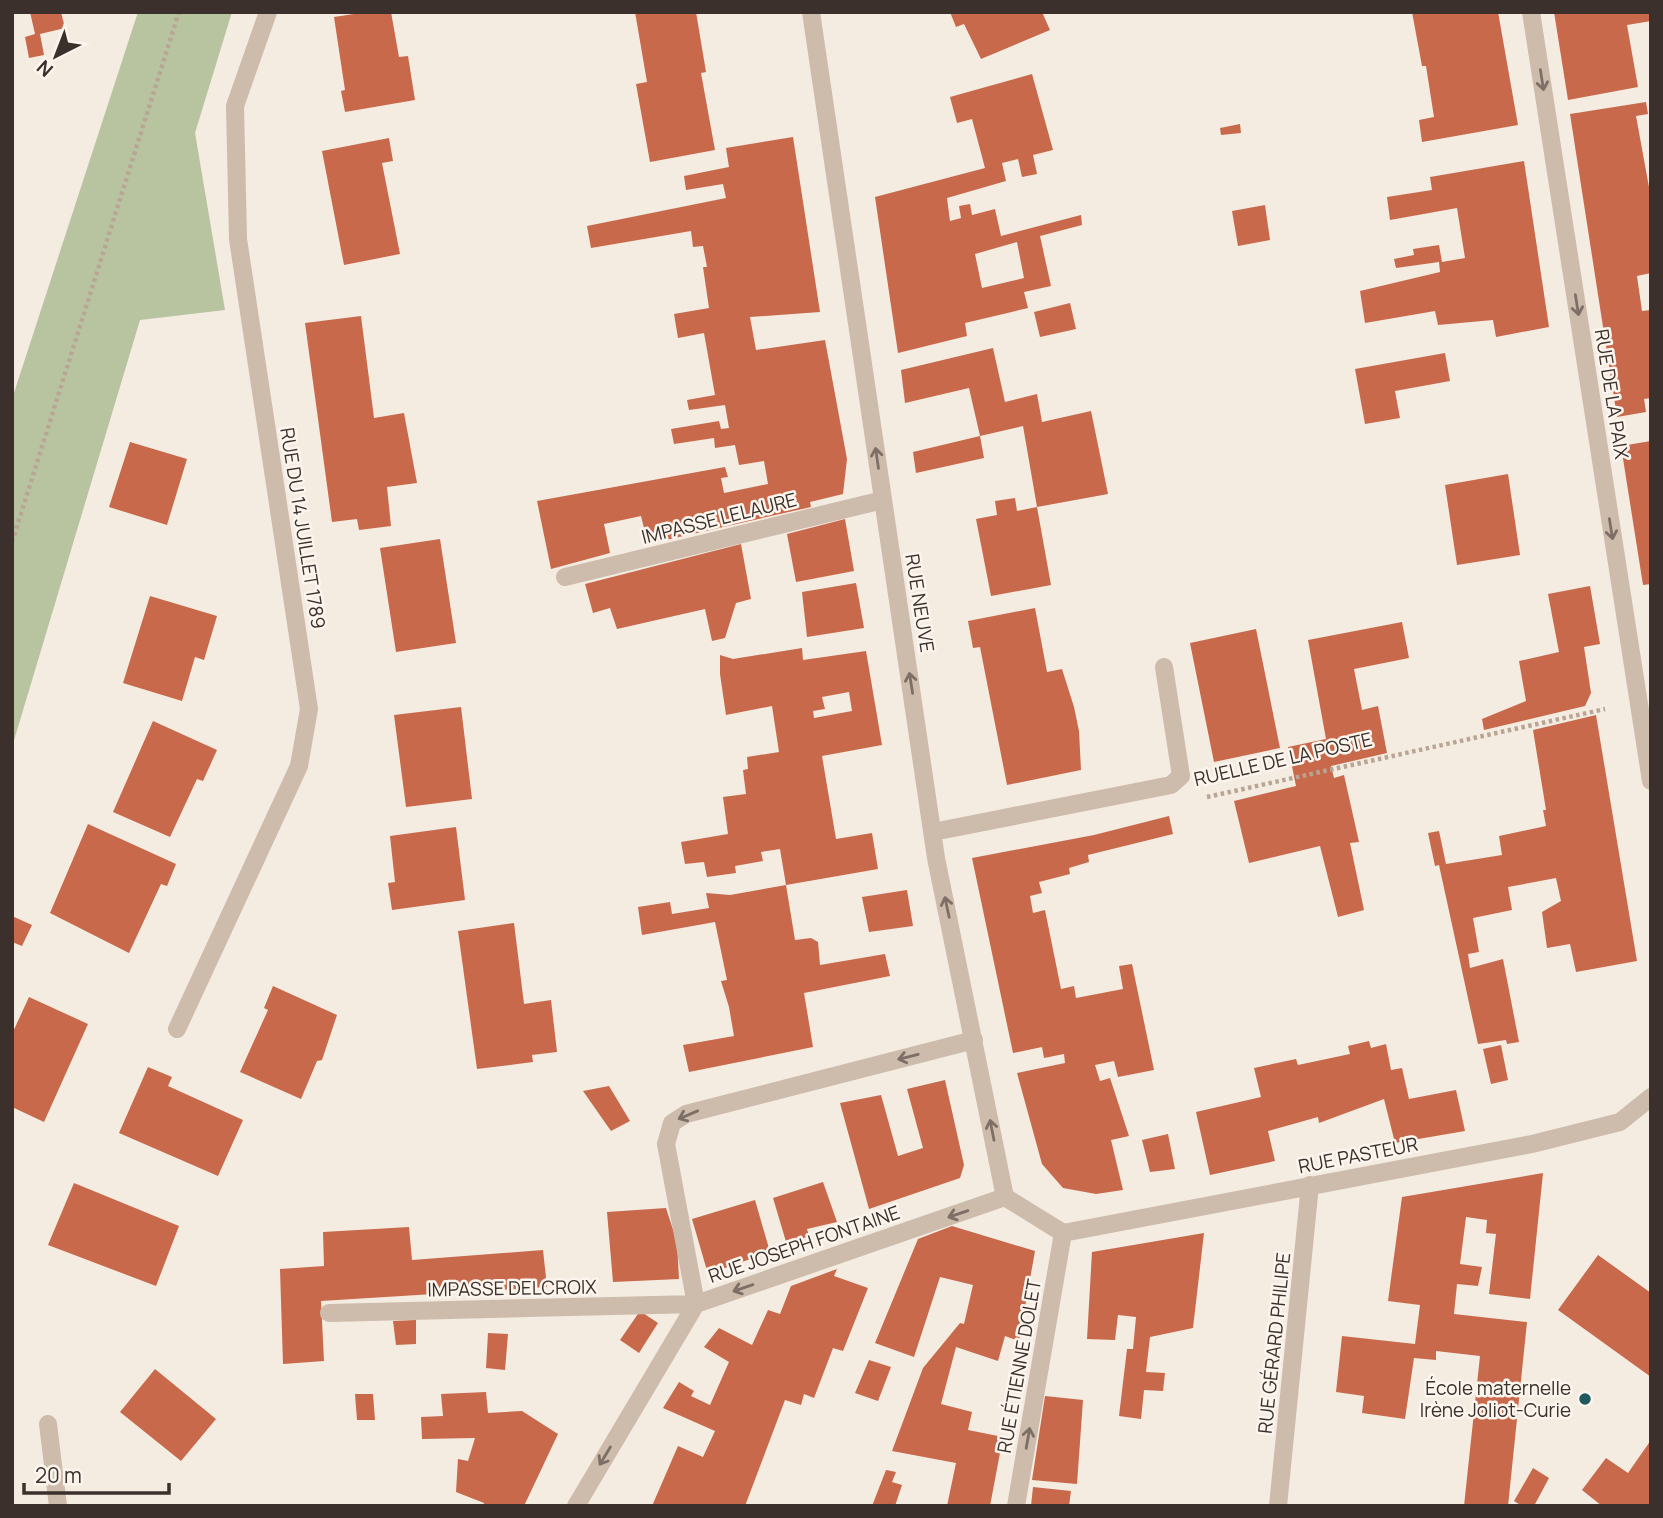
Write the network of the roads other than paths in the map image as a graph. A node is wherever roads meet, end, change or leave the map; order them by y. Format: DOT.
graph roads {
  1 [pos="268,12"];
  2 [pos="811,12"];
  3 [pos="1531,12"];
  4 [pos="883,500"];
  5 [pos="565,577"];
  6 [pos="1164,667"];
  7 [pos="1643,681"];
  8 [pos="1651,781"];
  9 [pos="933,832"];
  10 [pos="177,1028"];
  11 [pos="974,1040"];
  12 [pos="1651,1097"];
  13 [pos="1310,1185"];
  14 [pos="1006,1197"];
  15 [pos="1063,1233"];
  16 [pos="696,1304"];
  17 [pos="329,1313"];
  18 [pos="48,1424"];
  19 [pos="58,1506"];
  20 [pos="576,1506"];
  21 [pos="1016,1506"];
  22 [pos="1278,1506"];
  1 -- 10 [label="street, RUE DU 14 JUILLET 1789"];
  4 -- 2 [label="street, RUE NEUVE, one-way"];
  3 -- 7 [label="street, RUE DE LA PAIX, one-way"];
  4 -- 5 [label="street, IMPASSE LELAURE"];
  9 -- 4 [label="street, RUE NEUVE, one-way"];
  6 -- 9 [label="street, RUELLE DE LA POSTE"];
  7 -- 8 [label="street, RUE DE LA PAIX"];
  11 -- 9 [label="street, RUE NEUVE, one-way"];
  14 -- 11 [label="street, RUE NEUVE, one-way"];
  11 -- 16 [label="street, one-way"];
  12 -- 13 [label="street, RUE PASTEUR"];
  13 -- 15 [label="street, RUE PASTEUR"];
  13 -- 22 [label="street, RUE GÉRARD PHILIPE"];
  14 -- 15 [label="street"];
  14 -- 16 [label="street, RUE JOSEPH FONTAINE, one-way"];
  21 -- 15 [label="street, RUE ÉTIENNE DOLET, one-way"];
  16 -- 17 [label="street, IMPASSE DELCROIX"];
  16 -- 20 [label="street, RUE JOSEPH FONTAINE, one-way"];
  18 -- 19 [label="street"];
}
